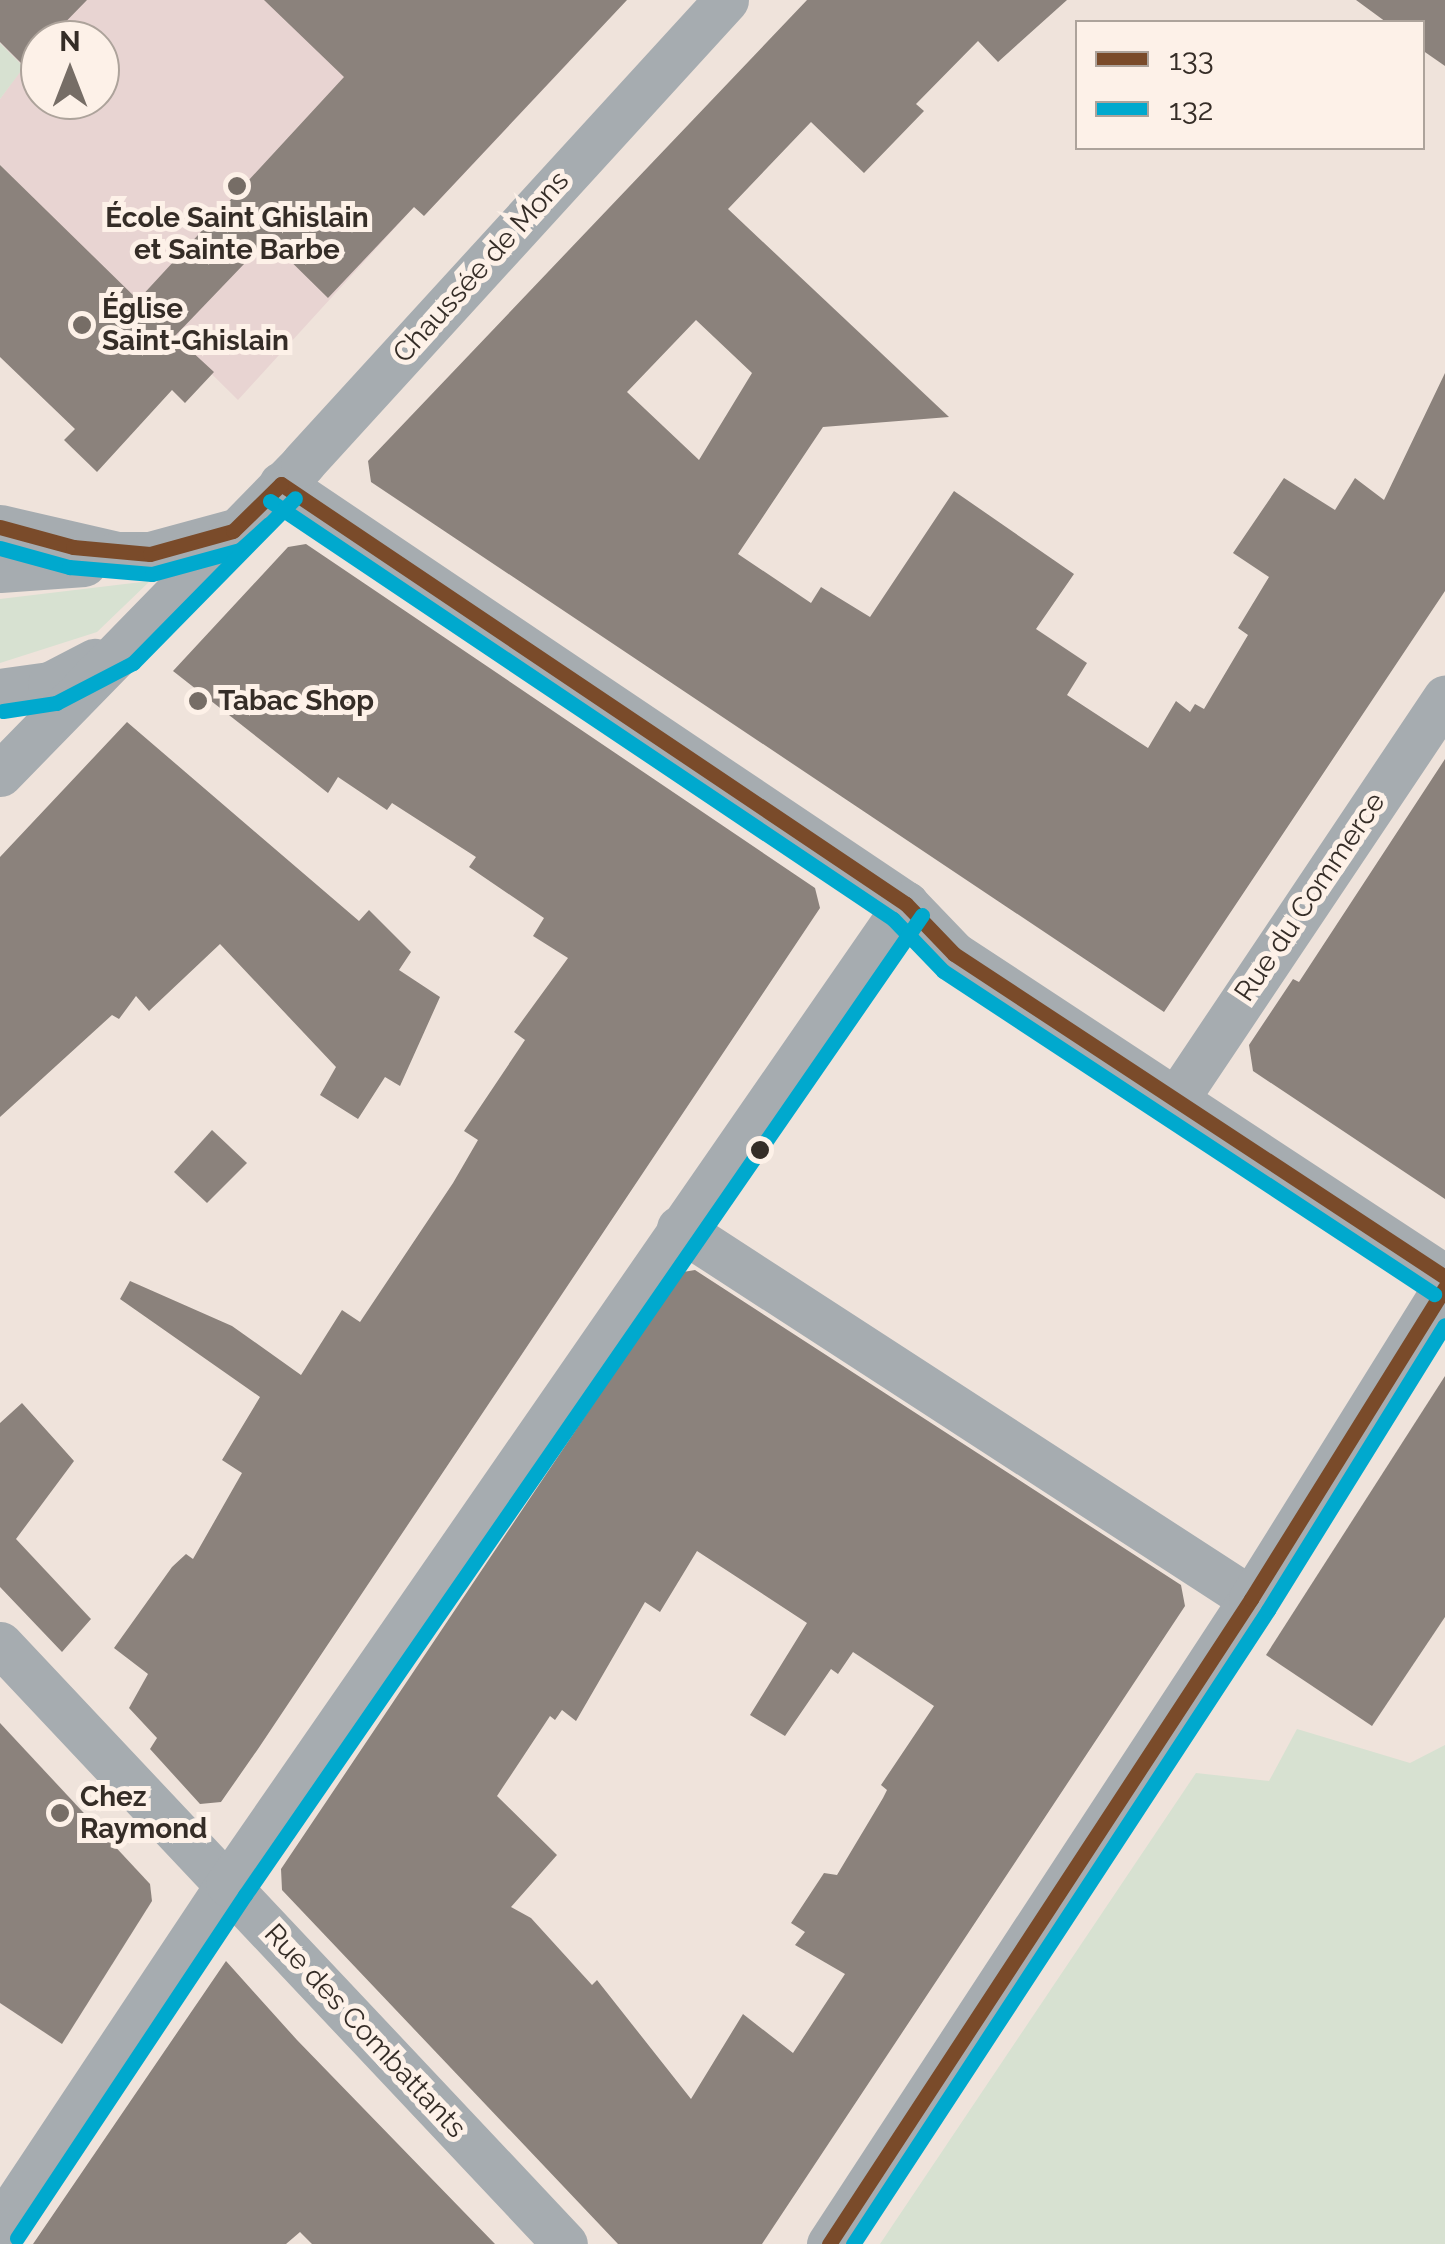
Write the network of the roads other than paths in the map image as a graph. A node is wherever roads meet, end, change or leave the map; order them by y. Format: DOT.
graph roads {
  1 [pos="726,0"];
  2 [pos="280,484"];
  3 [pos="0,527"];
  4 [pos="233,531"];
  5 [pos="150,554"];
  6 [pos="0,570"];
  7 [pos="122,646"];
  8 [pos="0,691"];
  9 [pos="1445,697"];
  10 [pos="0,774"];
  11 [pos="906,904"];
  12 [pos="1177,1098"];
  13 [pos="680,1228"];
  14 [pos="1445,1276"];
  15 [pos="1445,1288"];
  16 [pos="1251,1599"];
  17 [pos="0,1644"];
  18 [pos="228,1884"];
  19 [pos="0,2227"];
  20 [pos="564,2244"];
  21 [pos="829,2244"];
  1 -- 2 [label="street, Chaussée de Mons"];
  2 -- 4 [label="street, Chaussée de Mons"];
  2 -- 11 [label="street"];
  3 -- 5 [label="street, Chaussée de Mons"];
  4 -- 5 [label="street, Chaussée de Mons"];
  4 -- 7 [label="street, Chaussée de Mons"];
  5 -- 6 [label="street, Chaussée de Mons"];
  7 -- 8 [label="street"];
  7 -- 10 [label="street, Chaussée de Mons"];
  9 -- 12 [label="street, Rue du Commerce"];
  11 -- 12 [label="street"];
  11 -- 13 [label="street"];
  12 -- 14 [label="street"];
  13 -- 16 [label="street"];
  13 -- 18 [label="street"];
  15 -- 16 [label="street"];
  16 -- 21 [label="street"];
  17 -- 18 [label="street, Rue des Combattants"];
  18 -- 19 [label="street"];
  18 -- 20 [label="street, Rue des Combattants"];
}
